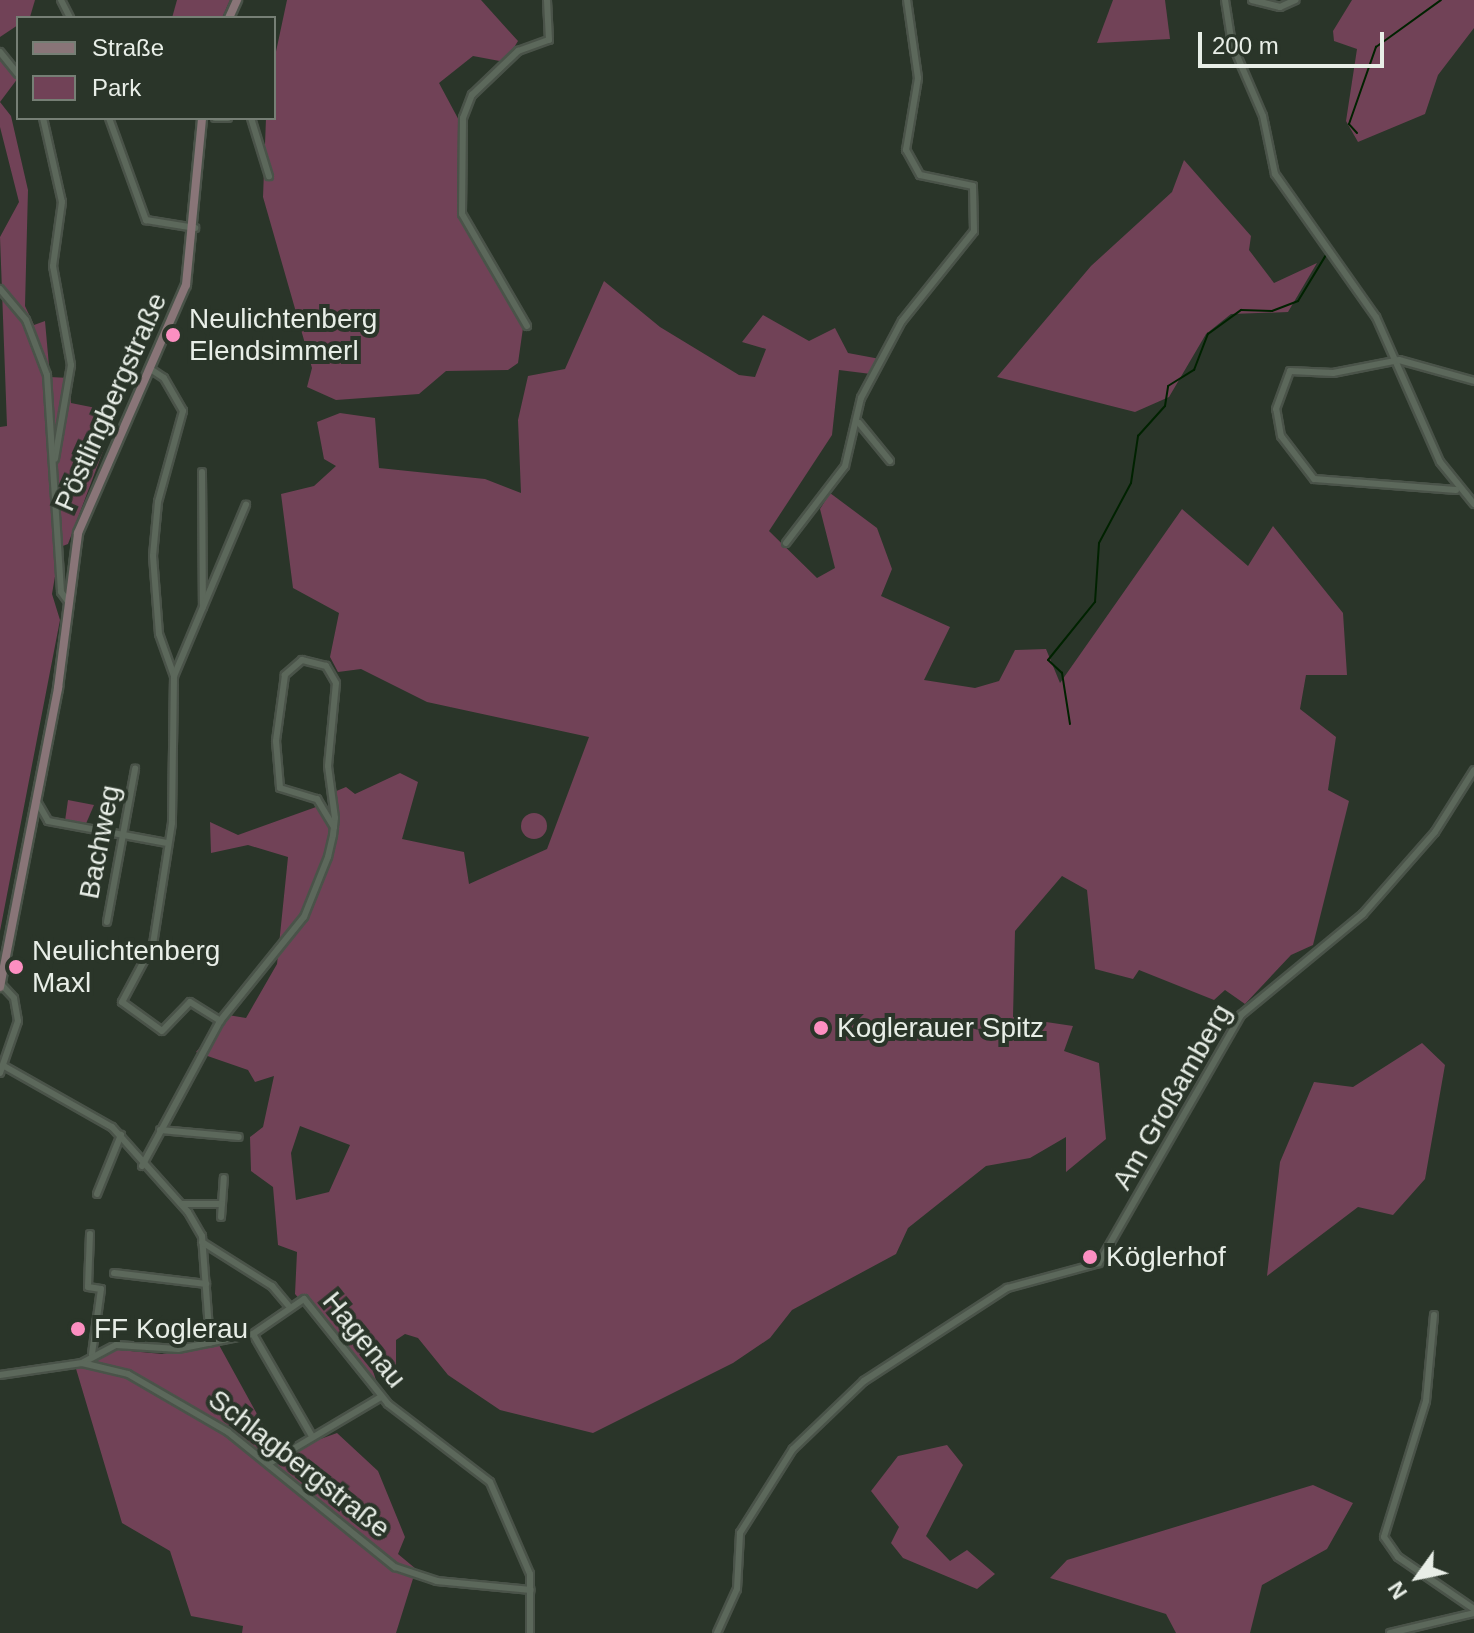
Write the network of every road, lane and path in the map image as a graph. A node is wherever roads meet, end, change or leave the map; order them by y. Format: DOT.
graph roads {
  1 [pos="547,0"];
  2 [pos="907,0"];
  3 [pos="1252,0"];
  4 [pos="1296,0"];
  5 [pos="1226,1"];
  6 [pos="0,52"];
  7 [pos="16,72"];
  8 [pos="43,120"];
  9 [pos="110,120"];
  10 [pos="202,120"];
  11 [pos="252,120"];
  12 [pos="269,176"];
  13 [pos="193,227"];
  14 [pos="0,289"];
  15 [pos="527,326"];
  16 [pos="1399,360"];
  17 [pos="149,368"];
  18 [pos="1474,381"];
  19 [pos="859,423"];
  20 [pos="55,459"];
  21 [pos="890,461"];
  22 [pos="202,472"];
  23 [pos="1456,490"];
  24 [pos="1474,504"];
  25 [pos="246,505"];
  26 [pos="786,543"];
  27 [pos="69,603"];
  28 [pos="203,607"];
  29 [pos="174,676"];
  30 [pos="135,769"];
  31 [pos="1474,770"];
  32 [pos="36,800"];
  33 [pos="334,827"];
  34 [pos="120,838"];
  35 [pos="167,843"];
  36 [pos="107,922"];
  37 [pos="1,985"];
  38 [pos="220,1021"];
  39 [pos="2,1070"];
  40 [pos="160,1130"];
  41 [pos="121,1135"];
  42 [pos="239,1137"];
  43 [pos="142,1166"];
  44 [pos="224,1178"];
  45 [pos="97,1194"];
  46 [pos="182,1204"];
  47 [pos="222,1204"];
  48 [pos="221,1217"];
  49 [pos="90,1234"];
  50 [pos="202,1242"];
  51 [pos="114,1273"];
  52 [pos="206,1284"];
  53 [pos="288,1305"];
  54 [pos="1434,1315"];
  55 [pos="253,1334"];
  56 [pos="210,1343"];
  57 [pos="92,1354"];
  58 [pos="82,1363"];
  59 [pos="0,1375"];
  60 [pos="381,1397"];
  61 [pos="312,1436"];
  62 [pos="268,1464"];
  63 [pos="531,1590"];
  64 [pos="1474,1611"];
  65 [pos="530,1633"];
  66 [pos="717,1633"];
  67 [pos="1390,1633"];
  1 -- 15 [label="street"];
  2 -- 19 [label="street"];
  3 -- 4 [label="street"];
  5 -- 16 [label="street"];
  6 -- 7 [label="street"];
  8 -- 20 [label="street"];
  9 -- 13 [label="street"];
  10 -- 13 [label="main road, Pöstlingbergstraße"];
  11 -- 12 [label="street"];
  13 -- 17 [label="main road, Pöstlingbergstraße"];
  14 -- 20 [label="street"];
  16 -- 18 [label="street"];
  16 -- 23 [label="street"];
  16 -- 23 [label="street"];
  17 -- 27 [label="main road, Pöstlingbergstraße"];
  17 -- 29 [label="street"];
  19 -- 21 [label="street"];
  19 -- 26 [label="street"];
  20 -- 27 [label="street"];
  22 -- 28 [label="street"];
  23 -- 24 [label="street"];
  25 -- 28 [label="street"];
  27 -- 32 [label="main road, Pöstlingbergstraße"];
  28 -- 29 [label="street"];
  29 -- 35 [label="street"];
  30 -- 34 [label="street, Bachweg"];
  31 -- 66 [label="street, Am Großamberg"];
  32 -- 34 [label="street"];
  32 -- 37 [label="main road, Pöstlingbergstraße"];
  33 -- 33 [label="street"];
  33 -- 38 [label="street"];
  34 -- 35 [label="street"];
  34 -- 36 [label="street, Bachweg"];
  35 -- 38 [label="street"];
  37 -- 39 [label="street"];
  38 -- 40 [label="street"];
  39 -- 41 [label="street"];
  40 -- 42 [label="street"];
  40 -- 43 [label="street"];
  41 -- 43 [label="street"];
  41 -- 45 [label="street"];
  43 -- 46 [label="street"];
  44 -- 47 [label="street"];
  46 -- 47 [label="street"];
  46 -- 50 [label="street"];
  47 -- 48 [label="street"];
  49 -- 57 [label="street"];
  50 -- 52 [label="street"];
  50 -- 53 [label="street"];
  51 -- 52 [label="street"];
  52 -- 56 [label="street"];
  53 -- 55 [label="street, Hagenau"];
  53 -- 60 [label="street, Hagenau"];
  54 -- 64 [label="street"];
  55 -- 56 [label="street, Hagenau"];
  55 -- 61 [label="street"];
  56 -- 57 [label="street, Hagenau"];
  57 -- 58 [label="street, Hagenau"];
  58 -- 59 [label="street, Schlagbergstraße"];
  58 -- 62 [label="street, Schlagbergstraße"];
  60 -- 61 [label="street"];
  60 -- 63 [label="street, Hagenau"];
  61 -- 62 [label="street"];
  62 -- 63 [label="street, Schlagbergstraße"];
  63 -- 65 [label="street"];
  64 -- 67 [label="street"];
}
